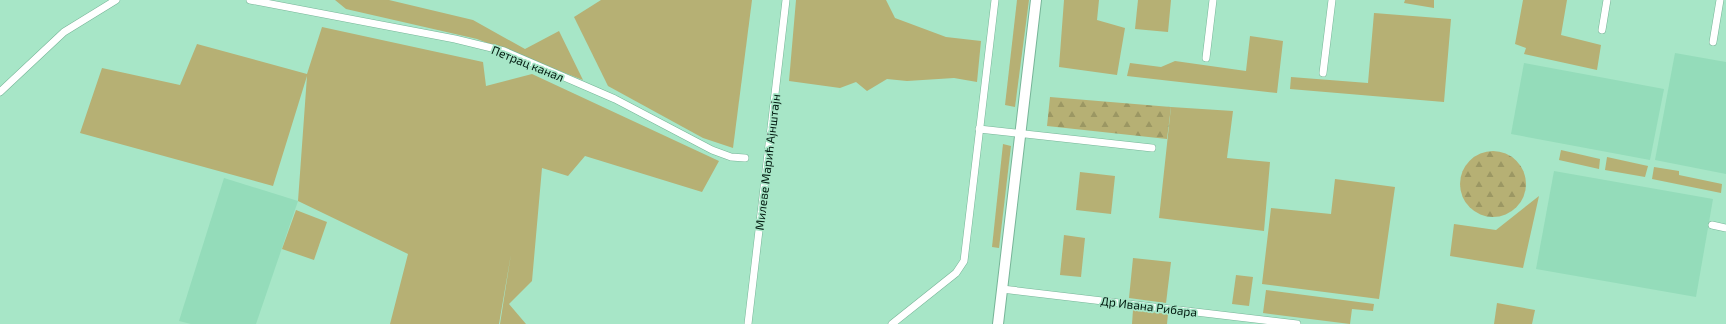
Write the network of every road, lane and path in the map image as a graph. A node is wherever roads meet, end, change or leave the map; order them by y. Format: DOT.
graph roads {
  1 [pos="116,0"];
  2 [pos="250,0"];
  3 [pos="786,0"];
  4 [pos="995,0"];
  5 [pos="1036,0"];
  6 [pos="1213,0"];
  7 [pos="1332,0"];
  8 [pos="1608,0"];
  9 [pos="1720,0"];
  10 [pos="1602,30"];
  11 [pos="1713,42"];
  12 [pos="1206,58"];
  13 [pos="1323,73"];
  14 [pos="0,92"];
  15 [pos="980,129"];
  16 [pos="1021,134"];
  17 [pos="1152,148"];
  18 [pos="745,158"];
  19 [pos="1712,225"];
  20 [pos="1726,228"];
  21 [pos="1002,289"];
  22 [pos="748,324"];
  23 [pos="892,324"];
  24 [pos="998,324"];
  25 [pos="1296,324"];
  1 -- 14 [label="street"];
  2 -- 18 [label="street, Петрац канал"];
  3 -- 22 [label="street, Милеве Марић Ајнштајн"];
  4 -- 15 [label="street"];
  5 -- 16 [label="street"];
  6 -- 12 [label="street"];
  7 -- 13 [label="street"];
  8 -- 10 [label="street"];
  9 -- 11 [label="street"];
  15 -- 16 [label="street"];
  15 -- 23 [label="street"];
  16 -- 17 [label="street"];
  16 -- 21 [label="street"];
  19 -- 20 [label="street"];
  21 -- 24 [label="street"];
  21 -- 25 [label="street, Др Ивана Рибара"];
}
